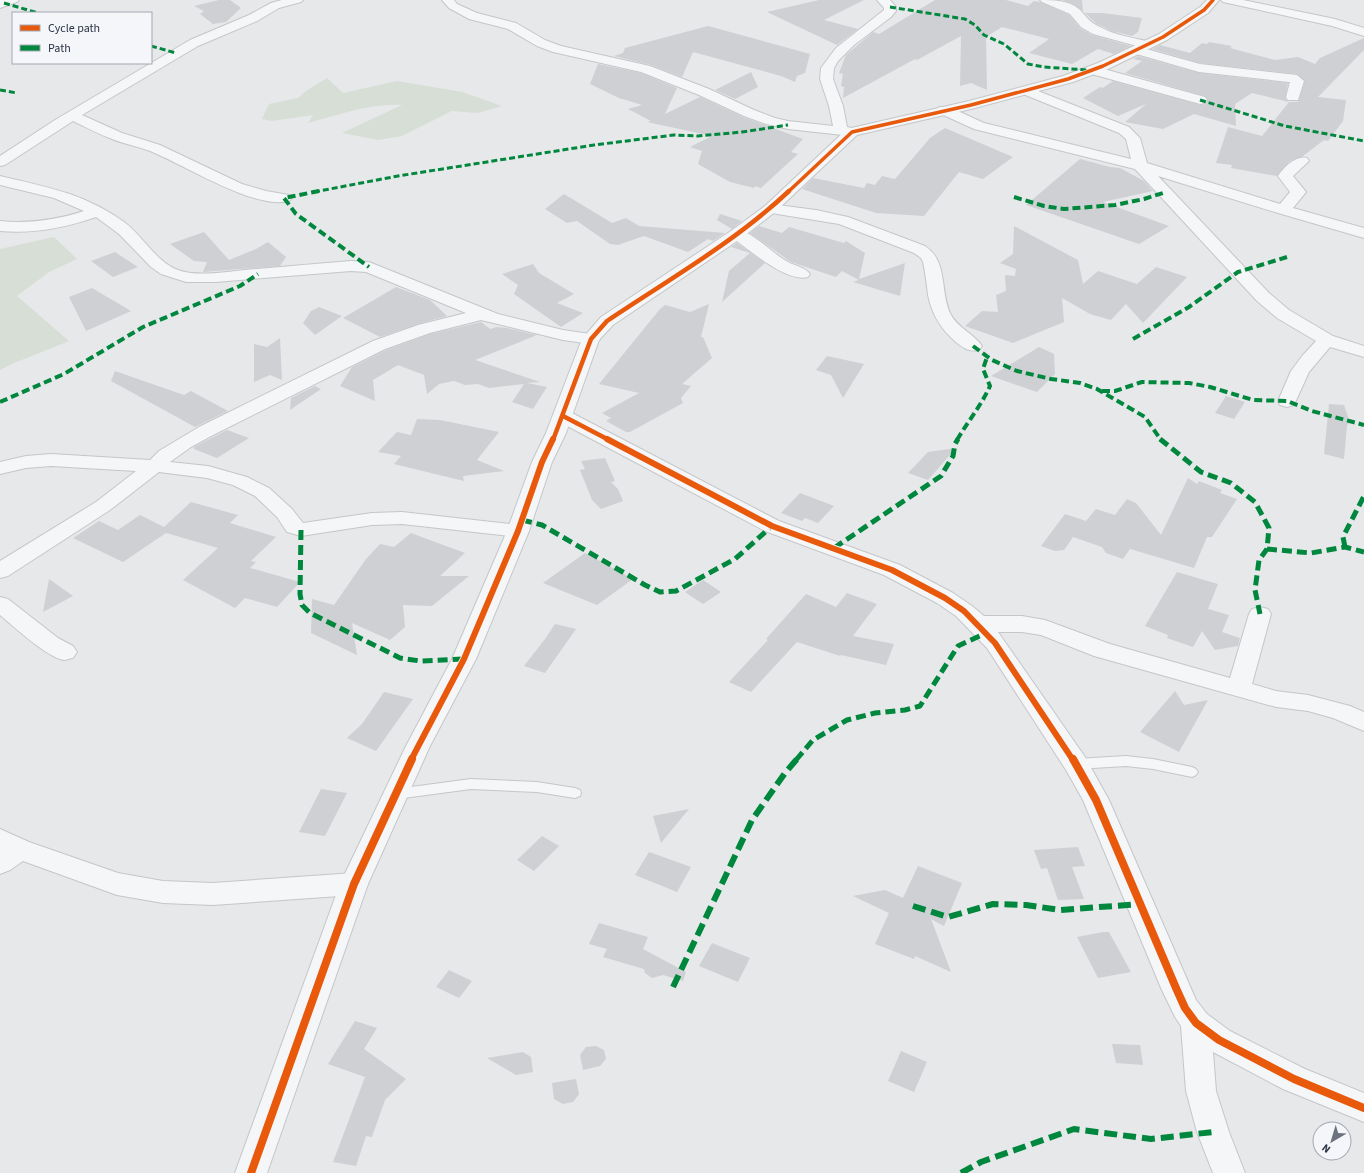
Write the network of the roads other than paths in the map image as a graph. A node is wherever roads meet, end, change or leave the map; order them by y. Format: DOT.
graph roads {
  1 [pos="13,0"];
  2 [pos="296,0"];
  3 [pos="448,0"];
  4 [pos="883,0"];
  5 [pos="1046,0"];
  6 [pos="1214,0"];
  7 [pos="1227,0"];
  8 [pos="271,3"];
  9 [pos="0,4"];
  10 [pos="1364,32"];
  11 [pos="1142,48"];
  12 [pos="1093,70"];
  13 [pos="1028,91"];
  14 [pos="1293,97"];
  15 [pos="1200,100"];
  16 [pos="944,110"];
  17 [pos="72,116"];
  18 [pos="846,131"];
  19 [pos="1302,161"];
  20 [pos="0,162"];
  21 [pos="1140,166"];
  22 [pos="0,180"];
  23 [pos="284,198"];
  24 [pos="770,209"];
  25 [pos="1283,210"];
  26 [pos="96,212"];
  27 [pos="0,226"];
  28 [pos="1364,233"];
  29 [pos="737,234"];
  30 [pos="802,274"];
  31 [pos="483,314"];
  32 [pos="591,339"];
  33 [pos="1327,340"];
  34 [pos="973,346"];
  35 [pos="1364,352"];
  36 [pos="1287,401"];
  37 [pos="563,416"];
  38 [pos="155,466"];
  39 [pos="0,468"];
  40 [pos="518,531"];
  41 [pos="0,571"];
  42 [pos="0,604"];
  43 [pos="1260,614"];
  44 [pos="978,624"];
  45 [pos="65,652"];
  46 [pos="1239,689"];
  47 [pos="1364,722"];
  48 [pos="1076,764"];
  49 [pos="1192,772"];
  50 [pos="396,794"];
  51 [pos="575,794"];
  52 [pos="7,850"];
  53 [pos="354,884"];
  54 [pos="1196,1024"];
  55 [pos="1364,1108"];
  56 [pos="251,1173"];
  57 [pos="1229,1173"];
  1 -- 9 [label="street"];
  2 -- 8 [label="street"];
  3 -- 18 [label="street"];
  4 -- 18 [label="street"];
  5 -- 11 [label="street"];
  6 -- 11 [label="street"];
  7 -- 10 [label="street"];
  8 -- 17 [label="street"];
  11 -- 12 [label="street"];
  11 -- 14 [label="street"];
  12 -- 13 [label="street"];
  12 -- 15 [label="street"];
  13 -- 16 [label="street"];
  13 -- 21 [label="street"];
  16 -- 18 [label="street"];
  16 -- 21 [label="street"];
  17 -- 20 [label="street"];
  17 -- 23 [label="street"];
  18 -- 24 [label="street"];
  19 -- 25 [label="street"];
  21 -- 25 [label="street"];
  21 -- 33 [label="street"];
  22 -- 26 [label="street"];
  24 -- 29 [label="street"];
  24 -- 34 [label="street"];
  25 -- 28 [label="street"];
  26 -- 27 [label="street"];
  26 -- 31 [label="street"];
  29 -- 30 [label="street"];
  29 -- 32 [label="street"];
  31 -- 32 [label="street"];
  31 -- 38 [label="street"];
  32 -- 37 [label="street"];
  33 -- 35 [label="street"];
  33 -- 36 [label="street"];
  37 -- 40 [label="street"];
  37 -- 44 [label="street"];
  38 -- 39 [label="street"];
  38 -- 40 [label="street"];
  38 -- 41 [label="street"];
  40 -- 50 [label="street"];
  42 -- 45 [label="street"];
  43 -- 46 [label="street"];
  44 -- 46 [label="street"];
  44 -- 48 [label="street"];
  46 -- 47 [label="street"];
  48 -- 49 [label="lane"];
  48 -- 54 [label="street"];
  50 -- 51 [label="lane"];
  50 -- 53 [label="street"];
  52 -- 53 [label="street"];
  53 -- 56 [label="street"];
  54 -- 55 [label="street"];
  54 -- 57 [label="street"];
}
